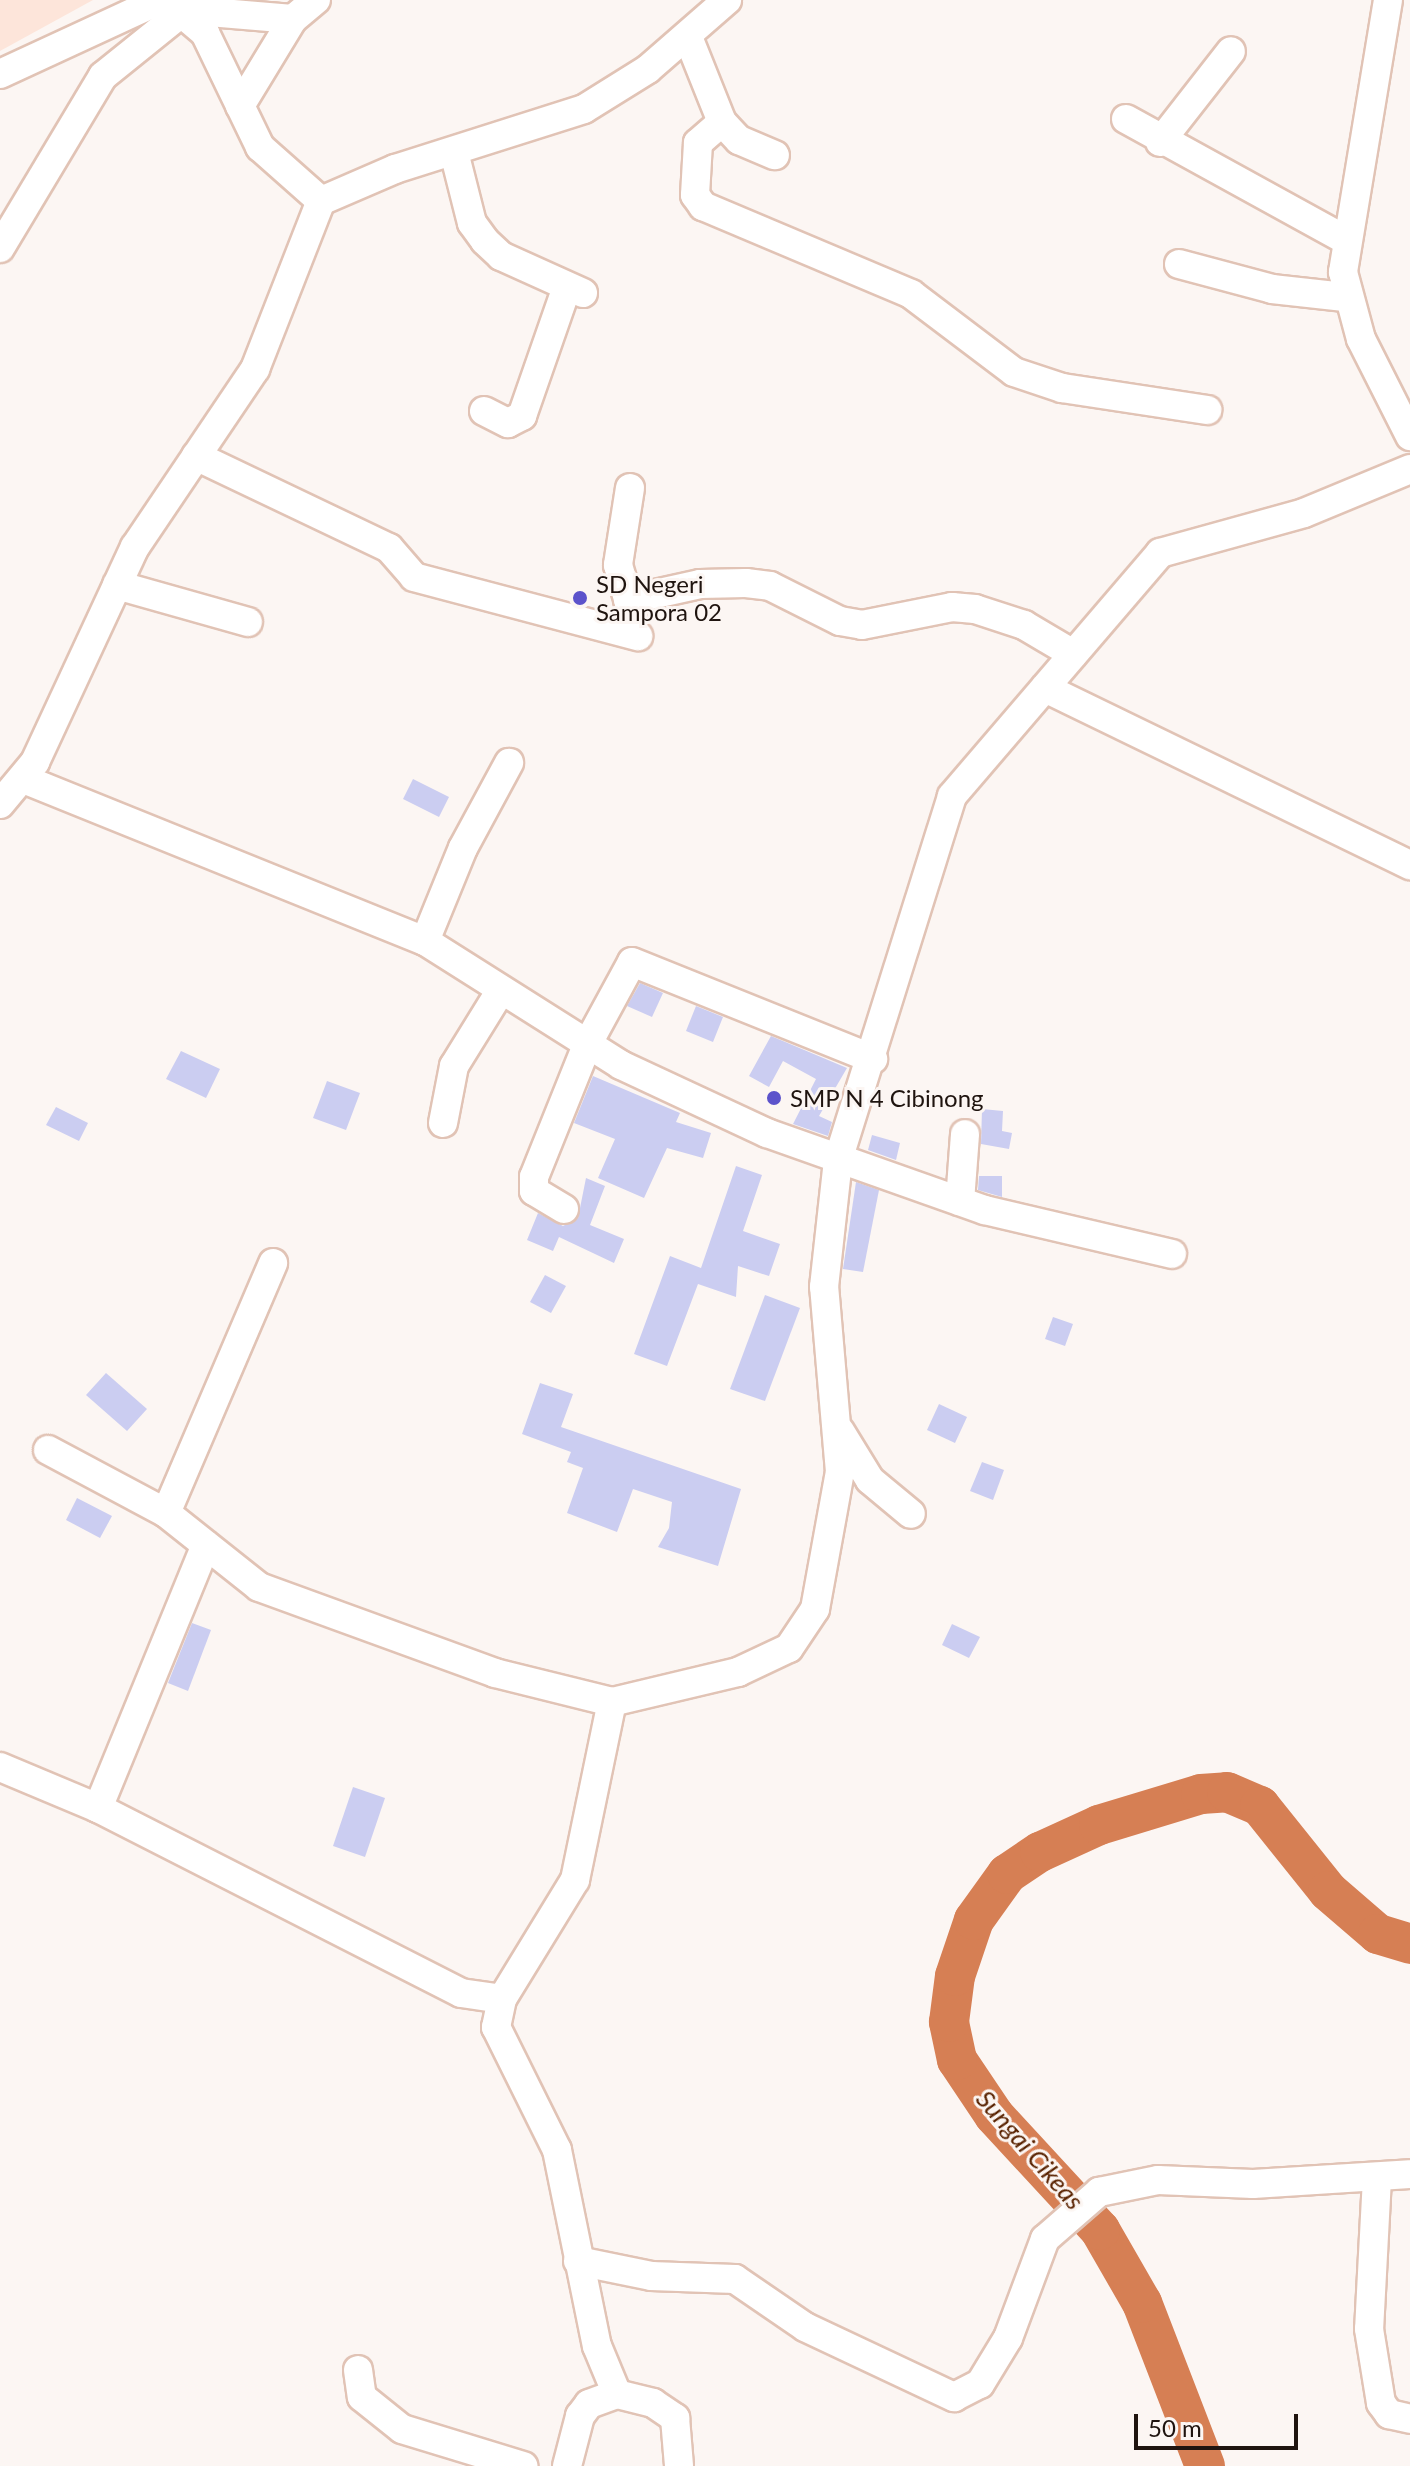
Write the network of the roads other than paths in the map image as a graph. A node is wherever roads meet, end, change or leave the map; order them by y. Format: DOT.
graph roads {
  1 [pos="316,0"];
  2 [pos="727,0"];
  3 [pos="1388,0"];
  4 [pos="185,10"];
  5 [pos="293,19"];
  6 [pos="688,37"];
  7 [pos="1231,51"];
  8 [pos="0,74"];
  9 [pos="240,106"];
  10 [pos="1126,119"];
  11 [pos="722,122"];
  12 [pos="1160,142"];
  13 [pos="454,152"];
  14 [pos="775,155"];
  15 [pos="321,201"];
  16 [pos="1346,240"];
  17 [pos="0,248"];
  18 [pos="1179,264"];
  19 [pos="1345,297"];
  20 [pos="1207,410"];
  21 [pos="484,411"];
  22 [pos="1410,436"];
  23 [pos="196,456"];
  24 [pos="1410,469"];
  25 [pos="630,488"];
  26 [pos="117,585"];
  27 [pos="628,600"];
  28 [pos="248,622"];
  29 [pos="1073,654"];
  30 [pos="1045,688"];
  31 [pos="509,763"];
  32 [pos="26,780"];
  33 [pos="0,804"];
  34 [pos="1410,865"];
  35 [pos="425,941"];
  36 [pos="501,990"];
  37 [pos="587,1045"];
  38 [pos="873,1059"];
  39 [pos="443,1123"];
  40 [pos="965,1134"];
  41 [pos="838,1160"];
  42 [pos="960,1201"];
  43 [pos="564,1209"];
  44 [pos="1172,1254"];
  45 [pos="273,1263"];
  46 [pos="839,1429"];
  47 [pos="48,1450"];
  48 [pos="166,1513"];
  49 [pos="911,1514"];
  50 [pos="206,1545"];
  51 [pos="612,1702"];
  52 [pos="0,1767"];
  53 [pos="98,1808"];
  54 [pos="502,1999"];
  55 [pos="1410,2174"];
  56 [pos="1377,2178"];
  57 [pos="578,2261"];
  58 [pos="358,2370"];
  59 [pos="617,2394"];
  60 [pos="1410,2419"];
  61 [pos="523,2466"];
  62 [pos="567,2466"];
  63 [pos="679,2466"];
  1 -- 5 [label="street"];
  2 -- 6 [label="street"];
  3 -- 16 [label="street"];
  4 -- 5 [label="street"];
  4 -- 8 [label="street"];
  4 -- 9 [label="street"];
  4 -- 17 [label="street"];
  5 -- 9 [label="street"];
  6 -- 11 [label="street"];
  6 -- 13 [label="street"];
  7 -- 12 [label="street"];
  9 -- 15 [label="street"];
  10 -- 12 [label="street"];
  11 -- 14 [label="street"];
  11 -- 20 [label="street"];
  12 -- 16 [label="street"];
  13 -- 15 [label="street"];
  13 -- 21 [label="street"];
  15 -- 23 [label="street"];
  16 -- 19 [label="street"];
  18 -- 19 [label="street"];
  19 -- 22 [label="street"];
  23 -- 26 [label="street"];
  23 -- 27 [label="street"];
  24 -- 29 [label="street"];
  25 -- 27 [label="street"];
  26 -- 28 [label="street"];
  26 -- 32 [label="street"];
  27 -- 29 [label="street"];
  29 -- 30 [label="street"];
  30 -- 34 [label="street"];
  30 -- 38 [label="street"];
  31 -- 35 [label="street"];
  32 -- 33 [label="street"];
  32 -- 35 [label="street"];
  35 -- 36 [label="street"];
  36 -- 37 [label="street"];
  36 -- 39 [label="street"];
  37 -- 38 [label="street"];
  37 -- 41 [label="street"];
  37 -- 43 [label="street"];
  38 -- 41 [label="street"];
  40 -- 42 [label="street"];
  41 -- 42 [label="street"];
  41 -- 46 [label="street"];
  42 -- 44 [label="street"];
  45 -- 48 [label="street"];
  46 -- 49 [label="street"];
  46 -- 51 [label="street"];
  47 -- 48 [label="street"];
  48 -- 50 [label="street"];
  50 -- 51 [label="street"];
  50 -- 53 [label="street"];
  51 -- 54 [label="street"];
  52 -- 53 [label="street"];
  53 -- 54 [label="street"];
  54 -- 57 [label="street"];
  55 -- 56 [label="street"];
  56 -- 57 [label="street"];
  56 -- 60 [label="street"];
  57 -- 59 [label="street"];
  58 -- 61 [label="street"];
  59 -- 62 [label="street"];
  59 -- 63 [label="street"];
}
